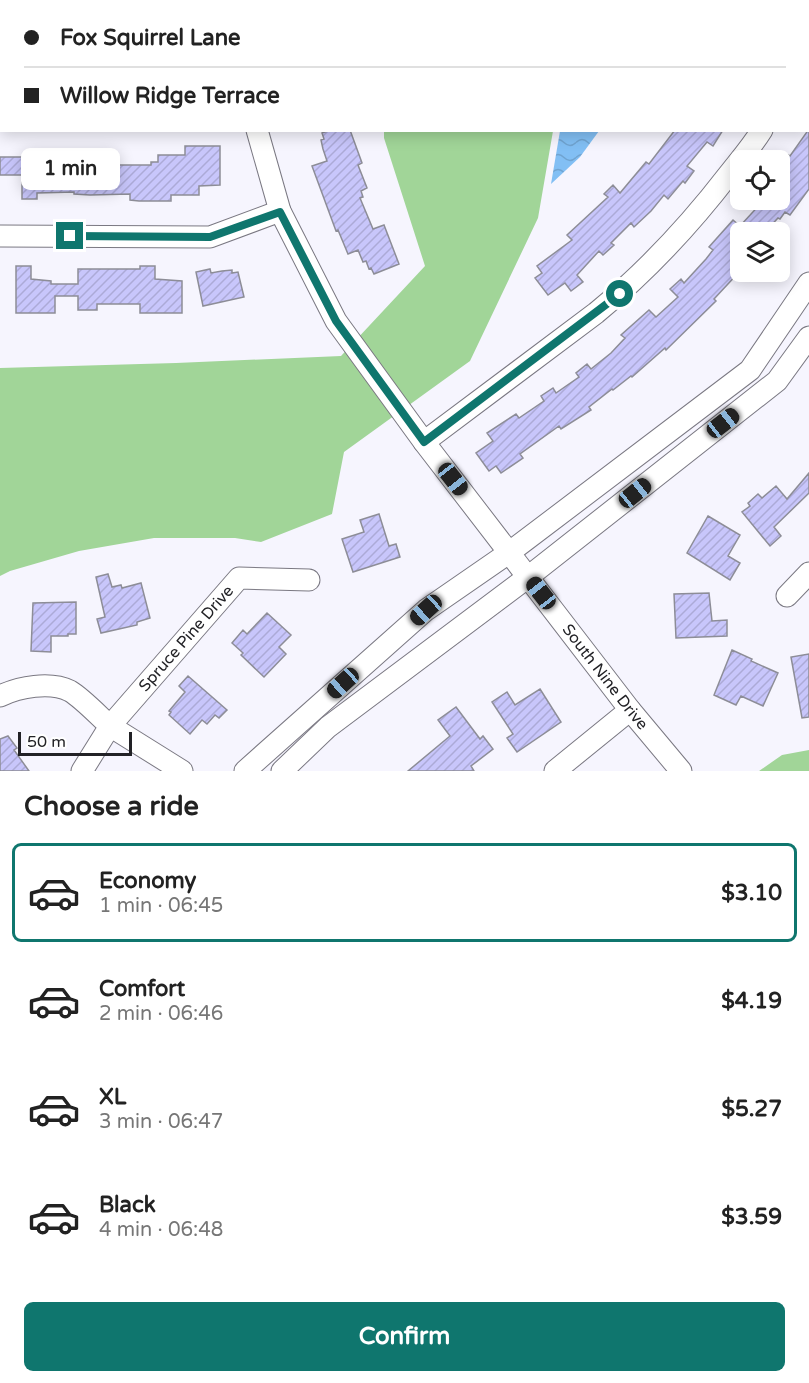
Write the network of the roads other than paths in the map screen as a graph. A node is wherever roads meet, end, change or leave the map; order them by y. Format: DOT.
graph roads {
  1 [pos="258,132"];
  2 [pos="760,132"];
  3 [pos="280,212"];
  4 [pos="0,236"];
  5 [pos="809,283"];
  6 [pos="809,337"];
  7 [pos="424,442"];
  8 [pos="510,552"];
  9 [pos="809,573"];
  10 [pos="528,577"];
  11 [pos="309,580"];
  12 [pos="787,596"];
  13 [pos="0,696"];
  14 [pos="630,710"];
  15 [pos="110,726"];
  16 [pos="82,771"];
  17 [pos="182,771"];
  18 [pos="245,771"];
  19 [pos="282,771"];
  20 [pos="555,771"];
  21 [pos="681,771"];
  1 -- 3 [label="street, South Nine Drive"];
  2 -- 7 [label="street"];
  3 -- 4 [label="street"];
  3 -- 7 [label="street, South Nine Drive"];
  5 -- 8 [label="street"];
  6 -- 10 [label="street"];
  7 -- 8 [label="street, South Nine Drive"];
  8 -- 10 [label="street, South Nine Drive"];
  8 -- 18 [label="street"];
  9 -- 12 [label="street"];
  10 -- 14 [label="street, South Nine Drive"];
  10 -- 19 [label="street"];
  11 -- 15 [label="street, Spruce Pine Drive"];
  13 -- 15 [label="street"];
  14 -- 20 [label="street"];
  14 -- 21 [label="street, South Nine Drive"];
  15 -- 16 [label="street, Spruce Pine Drive"];
  15 -- 17 [label="street"];
}
